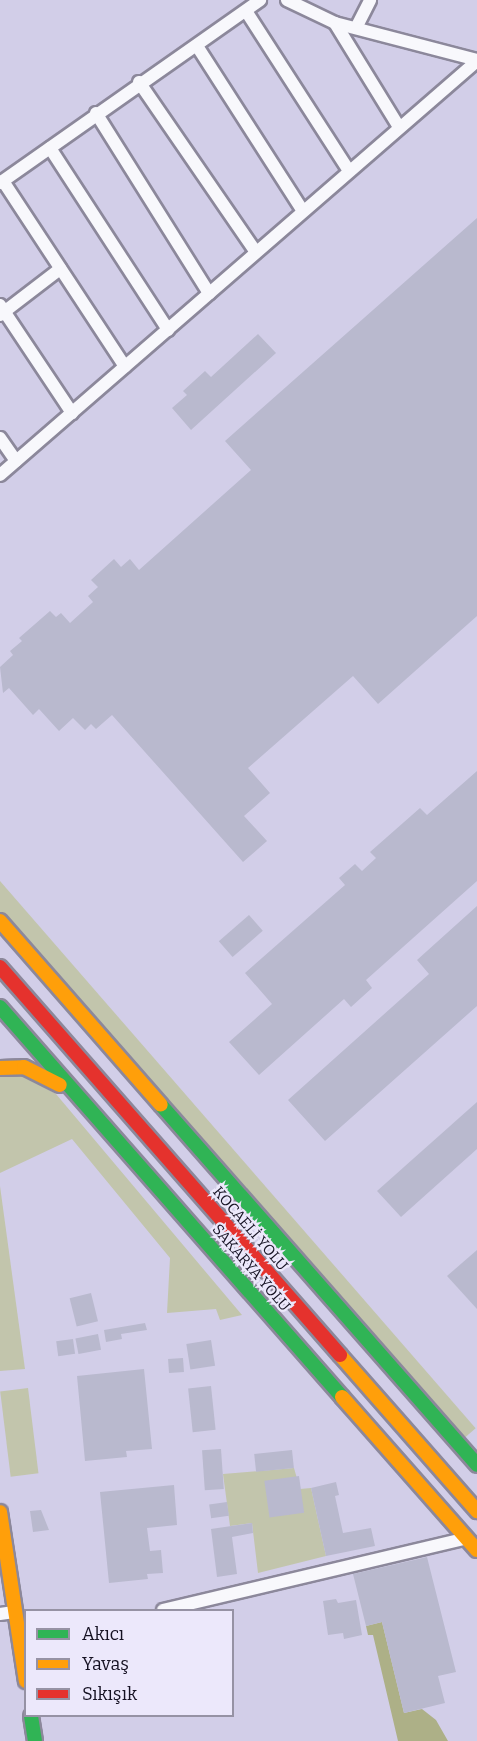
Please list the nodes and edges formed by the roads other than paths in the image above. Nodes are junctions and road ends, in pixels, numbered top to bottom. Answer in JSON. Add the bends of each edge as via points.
{"nodes":[{"id":1,"x":260,"y":0,"type":"edge"},
{"id":2,"x":286,"y":0,"type":"edge"},
{"id":3,"x":370,"y":0,"type":"edge"},
{"id":4,"x":246,"y":10,"type":"junction"},
{"id":5,"x":335,"y":23,"type":"junction"},
{"id":6,"x":356,"y":28,"type":"junction"},
{"id":7,"x":197,"y":46,"type":"junction"},
{"id":8,"x":477,"y":61,"type":"edge"},
{"id":9,"x":139,"y":82,"type":"junction"},
{"id":10,"x":96,"y":113,"type":"junction"},
{"id":11,"x":399,"y":127,"type":"junction"},
{"id":12,"x":50,"y":148,"type":"junction"},
{"id":13,"x":350,"y":171,"type":"junction"},
{"id":14,"x":1,"y":182,"type":"edge"},
{"id":15,"x":303,"y":211,"type":"junction"},
{"id":16,"x":256,"y":252,"type":"junction"},
{"id":17,"x":60,"y":269,"type":"junction"},
{"id":18,"x":210,"y":293,"type":"junction"},
{"id":19,"x":1,"y":311,"type":"edge"},
{"id":20,"x":168,"y":330,"type":"junction"},
{"id":21,"x":125,"y":367,"type":"junction"},
{"id":22,"x":72,"y":413,"type":"junction"},
{"id":23,"x":0,"y":438,"type":"edge"},
{"id":24,"x":16,"y":461,"type":"junction"},
{"id":25,"x":0,"y":476,"type":"edge"},
{"id":26,"x":0,"y":921,"type":"edge"},
{"id":27,"x":0,"y":967,"type":"edge"},
{"id":28,"x":0,"y":1007,"type":"edge"},
{"id":29,"x":0,"y":1068,"type":"edge"},
{"id":30,"x":80,"y":1099,"type":"junction"},
{"id":31,"x":477,"y":1465,"type":"edge"},
{"id":32,"x":477,"y":1511,"type":"edge"},
{"id":33,"x":0,"y":1512,"type":"edge"},
{"id":34,"x":467,"y":1538,"type":"junction"},
{"id":35,"x":477,"y":1550,"type":"edge"},
{"id":36,"x":171,"y":1609,"type":"edge"},
{"id":37,"x":7,"y":1613,"type":"edge"},
{"id":38,"x":23,"y":1643,"type":"edge"},
{"id":39,"x":31,"y":1717,"type":"edge"},
{"id":40,"x":35,"y":1741,"type":"edge"}],
"edges":[{"from":1,"to":4,"type":"street"},
{"from":2,"to":5,"type":"street"},
{"from":3,"to":6,"type":"street"},
{"from":4,"to":7,"type":"street"},
{"from":4,"to":13,"type":"street"},
{"from":5,"to":6,"type":"street"},
{"from":5,"to":11,"type":"street"},
{"from":6,"to":8,"type":"street"},
{"from":7,"to":9,"type":"street"},
{"from":7,"to":15,"type":"street"},
{"from":8,"to":11,"type":"street"},
{"from":9,"to":10,"type":"street"},
{"from":9,"to":16,"type":"street"},
{"from":10,"to":12,"type":"street"},
{"from":10,"to":18,"type":"street"},
{"from":11,"to":13,"type":"street"},
{"from":12,"to":14,"type":"street"},
{"from":12,"to":20,"type":"street"},
{"from":13,"to":15,"type":"street"},
{"from":14,"to":17,"type":"street"},
{"from":15,"to":16,"type":"street"},
{"from":16,"to":18,"type":"street"},
{"from":17,"to":19,"type":"street"},
{"from":17,"to":21,"type":"street"},
{"from":18,"to":20,"type":"street"},
{"from":19,"to":22,"type":"street"},
{"from":20,"to":21,"type":"street"},
{"from":21,"to":22,"type":"street"},
{"from":22,"to":24,"type":"street"},
{"from":23,"to":24,"type":"street"},
{"from":24,"to":25,"type":"street"},
{"from":26,"to":31,"type":"main road"},
{"from":27,"to":32,"type":"main road","name":"KOCAELİ YOLU"},
{"from":28,"to":30,"type":"main road","name":"SAKARYA YOLU"},
{"from":29,"to":30,"type":"main road","via":[[36,1071]]},
{"from":30,"to":34,"type":"main road","name":"SAKARYA YOLU"},
{"from":33,"to":37,"type":"main road"},
{"from":34,"to":35,"type":"main road","name":"SAKARYA YOLU"},
{"from":34,"to":36,"type":"street"},
{"from":37,"to":38,"type":"main road"},
{"from":39,"to":40,"type":"main road"}]}
